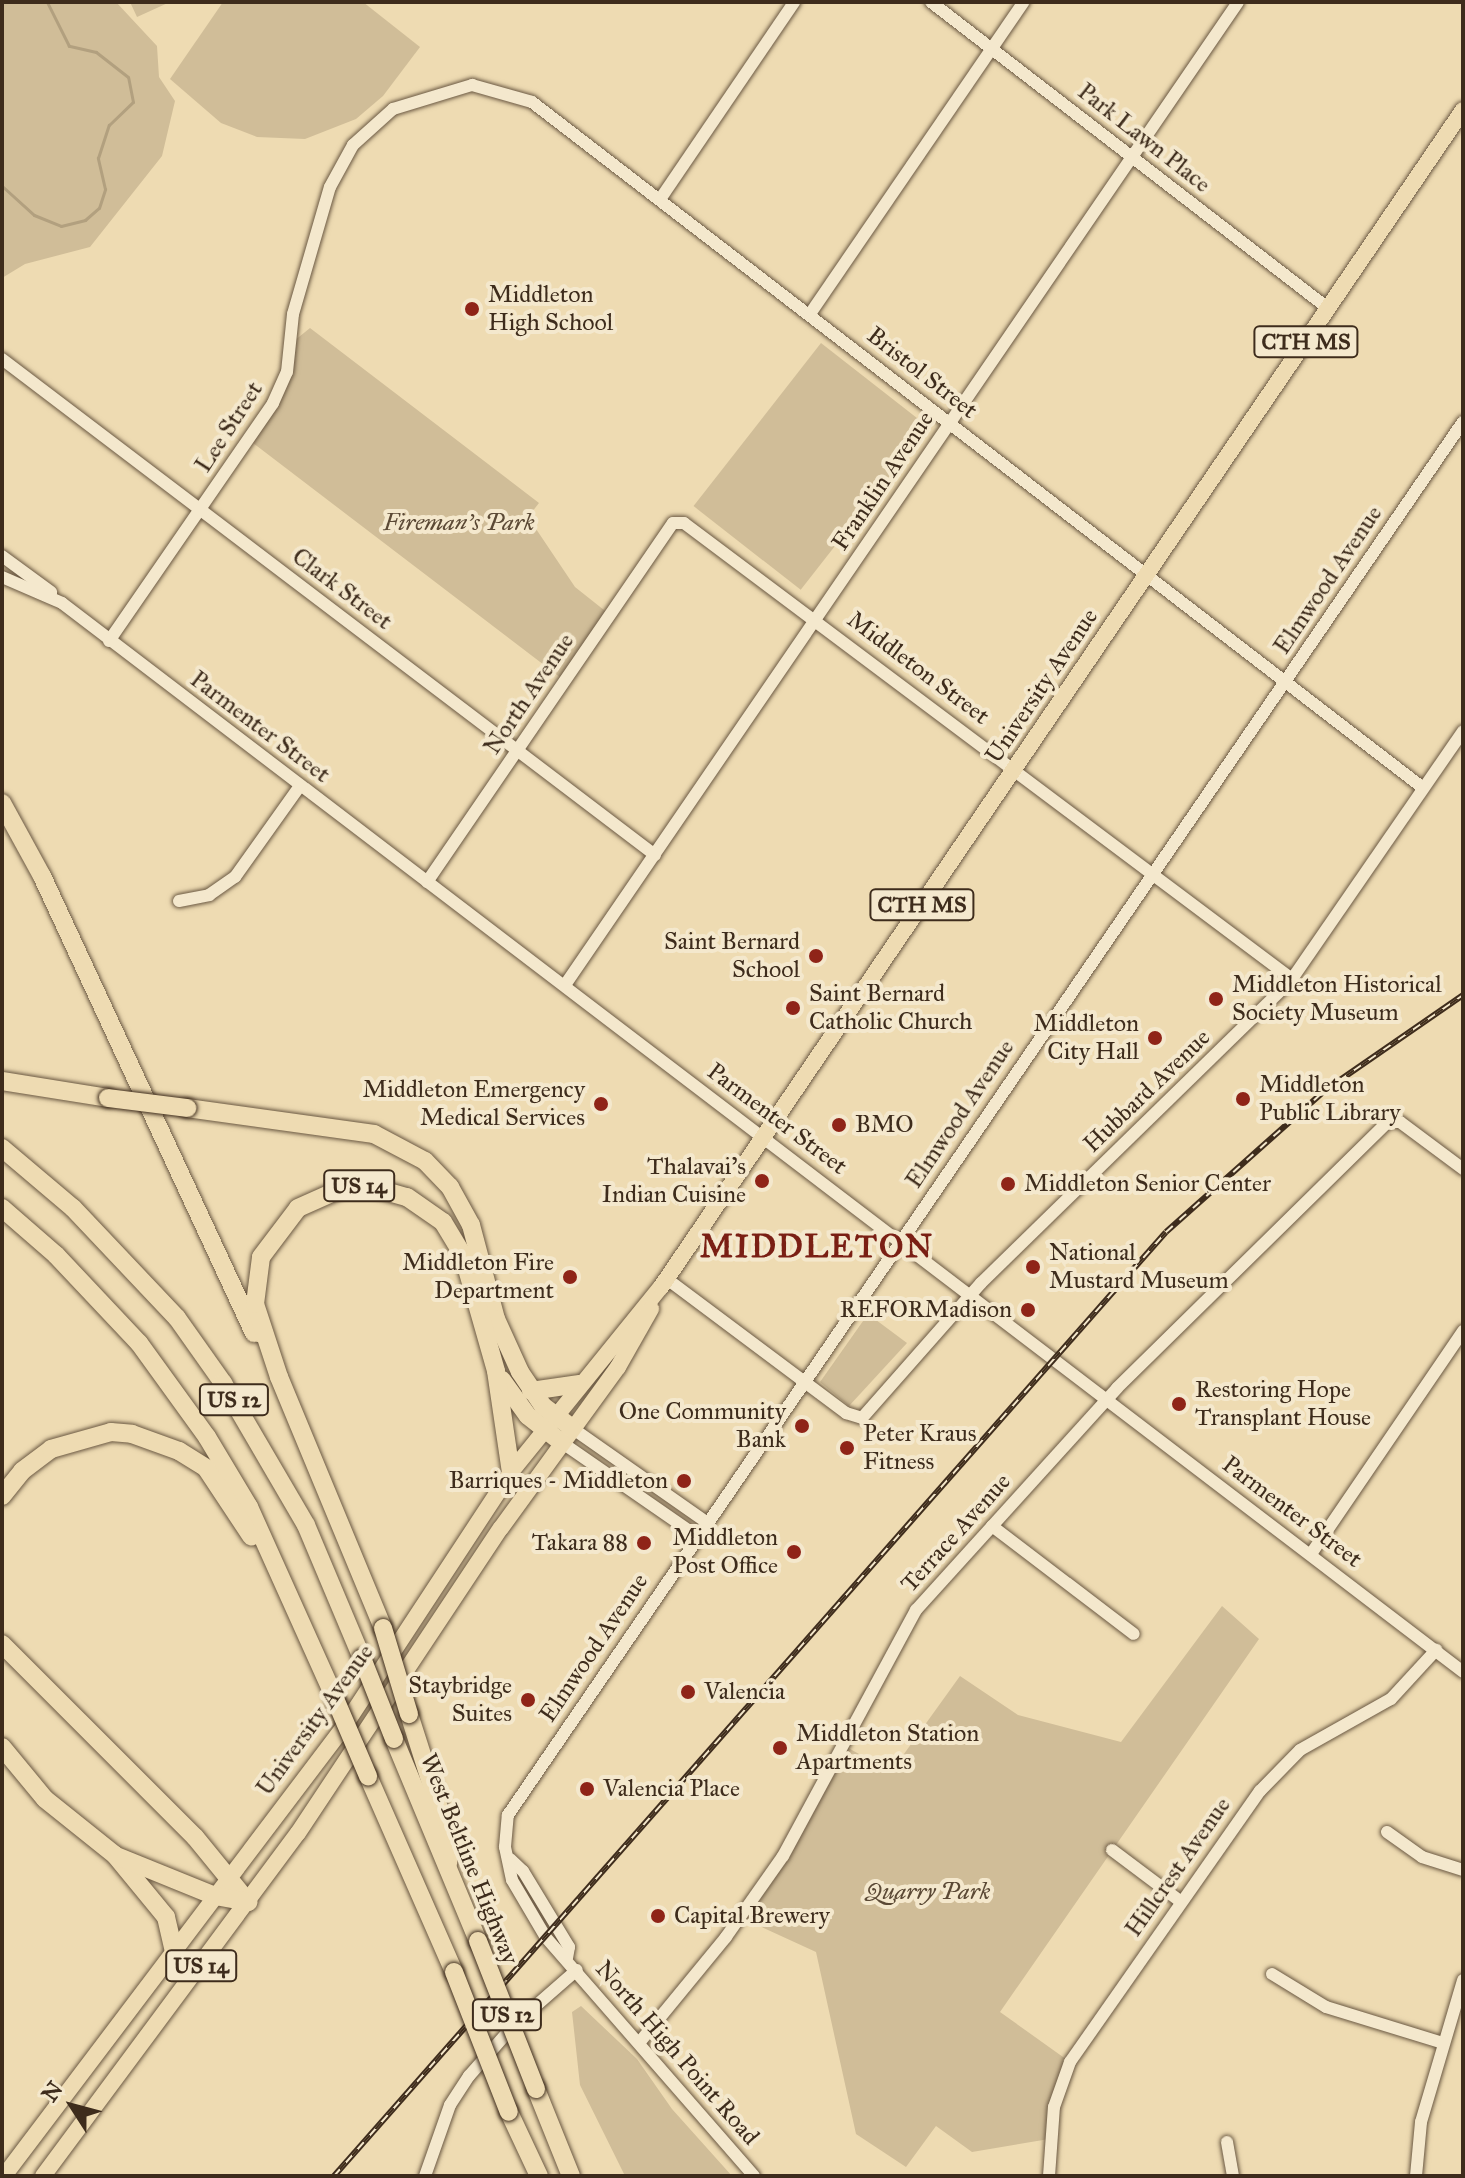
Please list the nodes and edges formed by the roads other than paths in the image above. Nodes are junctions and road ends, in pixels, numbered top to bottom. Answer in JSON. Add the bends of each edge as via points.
{"nodes":[{"id":1,"x":794,"y":2,"type":"edge"},
{"id":2,"x":931,"y":2,"type":"edge"},
{"id":3,"x":1024,"y":2,"type":"edge"},
{"id":4,"x":1238,"y":2,"type":"edge"},
{"id":5,"x":992,"y":49,"type":"junction"},
{"id":6,"x":1463,"y":110,"type":"edge"},
{"id":7,"x":368,"y":127,"type":"joint"},
{"id":8,"x":1132,"y":157,"type":"junction"},
{"id":9,"x":661,"y":198,"type":"junction"},
{"id":10,"x":1329,"y":309,"type":"junction"},
{"id":11,"x":810,"y":314,"type":"junction"},
{"id":12,"x":2,"y":359,"type":"edge"},
{"id":13,"x":950,"y":421,"type":"junction"},
{"id":14,"x":1463,"y":422,"type":"edge"},
{"id":15,"x":201,"y":510,"type":"junction"},
{"id":16,"x":668,"y":530,"type":"joint"},
{"id":17,"x":2,"y":556,"type":"edge"},
{"id":18,"x":1148,"y":573,"type":"junction"},
{"id":19,"x":2,"y":577,"type":"edge"},
{"id":20,"x":62,"y":603,"type":"junction"},
{"id":21,"x":816,"y":619,"type":"junction"},
{"id":22,"x":109,"y":641,"type":"junction"},
{"id":23,"x":1285,"y":682,"type":"junction"},
{"id":24,"x":1463,"y":731,"type":"edge"},
{"id":25,"x":518,"y":751,"type":"junction"},
{"id":26,"x":1015,"y":769,"type":"junction"},
{"id":27,"x":300,"y":786,"type":"junction"},
{"id":28,"x":1423,"y":788,"type":"junction"},
{"id":29,"x":2,"y":803,"type":"edge"},
{"id":30,"x":655,"y":855,"type":"junction"},
{"id":31,"x":1152,"y":873,"type":"junction"},
{"id":32,"x":427,"y":882,"type":"junction"},
{"id":33,"x":179,"y":901,"type":"dead end"},
{"id":34,"x":1292,"y":979,"type":"junction"},
{"id":35,"x":565,"y":985,"type":"junction"},
{"id":36,"x":2,"y":1081,"type":"edge"},
{"id":37,"x":764,"y":1137,"type":"junction"},
{"id":38,"x":2,"y":1148,"type":"edge"},
{"id":39,"x":1463,"y":1169,"type":"edge"},
{"id":40,"x":2,"y":1208,"type":"edge"},
{"id":41,"x":900,"y":1241,"type":"junction"},
{"id":42,"x":663,"y":1284,"type":"junction"},
{"id":43,"x":970,"y":1295,"type":"junction"},
{"id":44,"x":1463,"y":1331,"type":"edge"},
{"id":45,"x":496,"y":1371,"type":"junction"},
{"id":46,"x":279,"y":1377,"type":"junction"},
{"id":47,"x":803,"y":1382,"type":"junction"},
{"id":48,"x":579,"y":1384,"type":"junction"},
{"id":49,"x":531,"y":1391,"type":"junction"},
{"id":50,"x":1106,"y":1399,"type":"junction"},
{"id":51,"x":549,"y":1423,"type":"junction"},
{"id":52,"x":567,"y":1435,"type":"junction"},
{"id":53,"x":511,"y":1472,"type":"junction"},
{"id":54,"x":2,"y":1496,"type":"edge"},
{"id":55,"x":706,"y":1522,"type":"junction"},
{"id":56,"x":992,"y":1526,"type":"junction"},
{"id":57,"x":697,"y":1536,"type":"junction"},
{"id":58,"x":1311,"y":1554,"type":"junction"},
{"id":59,"x":292,"y":1603,"type":"junction"},
{"id":60,"x":1134,"y":1634,"type":"dead end"},
{"id":61,"x":2,"y":1644,"type":"edge"},
{"id":62,"x":1436,"y":1650,"type":"junction"},
{"id":63,"x":1463,"y":1672,"type":"edge"},
{"id":64,"x":2,"y":1747,"type":"edge"},
{"id":65,"x":1387,"y":1832,"type":"dead end"},
{"id":66,"x":505,"y":1835,"type":"joint"},
{"id":67,"x":1112,"y":1850,"type":"dead end"},
{"id":68,"x":115,"y":1855,"type":"junction"},
{"id":69,"x":448,"y":1870,"type":"junction"},
{"id":70,"x":1463,"y":1870,"type":"edge"},
{"id":71,"x":231,"y":1875,"type":"junction"},
{"id":72,"x":215,"y":1896,"type":"junction"},
{"id":73,"x":1180,"y":1901,"type":"junction"},
{"id":74,"x":248,"y":1902,"type":"junction"},
{"id":75,"x":174,"y":1951,"type":"junction"},
{"id":76,"x":577,"y":1970,"type":"junction"},
{"id":77,"x":1272,"y":1974,"type":"dead end"},
{"id":78,"x":1463,"y":1980,"type":"edge"},
{"id":79,"x":639,"y":2043,"type":"junction"},
{"id":80,"x":1443,"y":2043,"type":"junction"},
{"id":81,"x":1227,"y":2142,"type":"dead end"},
{"id":82,"x":4,"y":2176,"type":"edge"},
{"id":83,"x":43,"y":2176,"type":"edge"},
{"id":84,"x":425,"y":2176,"type":"edge"},
{"id":85,"x":539,"y":2176,"type":"edge"},
{"id":86,"x":571,"y":2176,"type":"edge"},
{"id":87,"x":754,"y":2176,"type":"edge"},
{"id":88,"x":1049,"y":2176,"type":"edge"},
{"id":89,"x":1233,"y":2176,"type":"edge"},
{"id":90,"x":1416,"y":2176,"type":"edge"}],
"edges":[{"from":1,"to":9,"type":"street"},
{"from":2,"to":5,"type":"street","name":"Park Lawn Place"},
{"from":3,"to":5,"type":"street"},
{"from":4,"to":8,"type":"street","name":"Franklin Avenue"},
{"from":5,"to":8,"type":"street","name":"Park Lawn Place"},
{"from":5,"to":11,"type":"street"},
{"from":6,"to":10,"type":"main road","name":"University Avenue","number":"CTH MS"},
{"from":7,"to":9,"type":"street","name":"Bristol Street","via":[[393,109],[472,85],[502,91],[532,102]]},
{"from":7,"to":15,"type":"street","name":"Lee Street","via":[[330,187],[293,314],[287,372],[269,409]]},
{"from":8,"to":10,"type":"street","name":"Park Lawn Place"},
{"from":8,"to":13,"type":"street","name":"Franklin Avenue"},
{"from":9,"to":11,"type":"street","name":"Bristol Street"},
{"from":10,"to":18,"type":"main road","name":"University Avenue","number":"CTH MS"},
{"from":11,"to":13,"type":"street","name":"Bristol Street"},
{"from":12,"to":15,"type":"street","name":"Clark Street"},
{"from":13,"to":18,"type":"street","name":"Bristol Street"},
{"from":13,"to":21,"type":"street","name":"Franklin Avenue"},
{"from":14,"to":23,"type":"street","name":"Elmwood Avenue"},
{"from":15,"to":22,"type":"street","name":"Lee Street"},
{"from":15,"to":25,"type":"street","name":"Clark Street"},
{"from":16,"to":21,"type":"street","name":"Middleton Street","via":[[673,523],[684,523]]},
{"from":16,"to":25,"type":"street","name":"North Avenue"},
{"from":17,"to":20,"type":"street","name":"Parmenter Street"},
{"from":18,"to":23,"type":"street","name":"Bristol Street"},
{"from":18,"to":26,"type":"main road","name":"University Avenue","number":"CTH MS"},
{"from":19,"to":20,"type":"street","name":"Parmenter Street"},
{"from":20,"to":22,"type":"street","name":"Parmenter Street"},
{"from":21,"to":26,"type":"street","name":"Middleton Street"},
{"from":21,"to":30,"type":"street","name":"Franklin Avenue"},
{"from":22,"to":27,"type":"street","name":"Parmenter Street"},
{"from":23,"to":28,"type":"street","name":"Bristol Street"},
{"from":23,"to":31,"type":"street","name":"Elmwood Avenue"},
{"from":24,"to":28,"type":"street","name":"Hubbard Avenue"},
{"from":25,"to":30,"type":"street","name":"Clark Street"},
{"from":25,"to":32,"type":"street","name":"North Avenue"},
{"from":26,"to":31,"type":"street","name":"Middleton Street"},
{"from":26,"to":37,"type":"main road","name":"University Avenue","number":"CTH MS"},
{"from":27,"to":32,"type":"street","name":"Parmenter Street"},
{"from":27,"to":33,"type":"street","via":[[235,877],[209,895]]},
{"from":28,"to":34,"type":"street","name":"Hubbard Avenue"},
{"from":29,"to":46,"type":"highway"},
{"from":30,"to":35,"type":"street","name":"Franklin Avenue"},
{"from":31,"to":34,"type":"street","name":"Middleton Street"},
{"from":31,"to":41,"type":"street","name":"Elmwood Avenue"},
{"from":32,"to":35,"type":"street","name":"Parmenter Street"},
{"from":34,"to":43,"type":"street","name":"Hubbard Avenue"},
{"from":35,"to":37,"type":"street","name":"Parmenter Street"},
{"from":36,"to":49,"type":"highway","bridge":true,"via":[[374,1134],[425,1161],[450,1187],[471,1225],[505,1343]]},
{"from":37,"to":41,"type":"street","name":"Parmenter Street"},
{"from":37,"to":42,"type":"main road","name":"University Avenue","number":"CTH MS"},
{"from":38,"to":69,"type":"highway","name":"West Beltline Highway","number":"US 12","bridge":true,"via":[[84,1219],[177,1318],[223,1383],[306,1525]]},
{"from":39,"to":50,"type":"street","name":"Terrace Avenue","via":[[1400,1122],[1392,1122],[1269,1234]]},
{"from":40,"to":59,"type":"highway","number":"US 12","via":[[139,1343],[236,1484]]},
{"from":41,"to":43,"type":"street","name":"Parmenter Street"},
{"from":41,"to":47,"type":"street","name":"Elmwood Avenue"},
{"from":42,"to":47,"type":"street"},
{"from":42,"to":48,"type":"main road","name":"University Avenue","number":"CTH MS"},
{"from":42,"to":52,"type":"main road","name":"University Avenue","number":"CTH MS","via":[[635,1339]]},
{"from":43,"to":47,"type":"street","name":"Hubbard Avenue","via":[[876,1406],[858,1418]]},
{"from":43,"to":50,"type":"street","name":"Parmenter Street"},
{"from":44,"to":58,"type":"street"},
{"from":45,"to":46,"type":"highway","number":"US 14","via":[[453,1236],[407,1197],[359,1186],[325,1193],[298,1208],[261,1257],[255,1304]]},
{"from":45,"to":51,"type":"highway","via":[[515,1402]]},
{"from":45,"to":53,"type":"highway","number":"US 14"},
{"from":46,"to":69,"type":"highway","number":"US 14","bridge":true,"via":[[383,1628],[449,1839]]},
{"from":47,"to":55,"type":"street","name":"Elmwood Avenue"},
{"from":48,"to":49,"type":"highway"},
{"from":48,"to":51,"type":"main road","name":"University Avenue","number":"CTH MS"},
{"from":49,"to":51,"type":"highway"},
{"from":50,"to":56,"type":"street","name":"Terrace Avenue"},
{"from":50,"to":58,"type":"street","name":"Parmenter Street"},
{"from":51,"to":52,"type":"highway"},
{"from":51,"to":53,"type":"main road","name":"University Avenue","number":"CTH MS"},
{"from":52,"to":55,"type":"street"},
{"from":52,"to":57,"type":"street"},
{"from":52,"to":74,"type":"main road","name":"University Avenue","number":"US 14"},
{"from":53,"to":71,"type":"main road","name":"University Avenue","number":"US 14","via":[[356,1709]]},
{"from":54,"to":59,"type":"highway","via":[[22,1471],[51,1449],[111,1432],[153,1439],[192,1458],[216,1479]]},
{"from":55,"to":57,"type":"street","name":"Elmwood Avenue"},
{"from":56,"to":60,"type":"street"},
{"from":56,"to":79,"type":"street","name":"Terrace Avenue","via":[[916,1610],[783,1856],[726,1937]]},
{"from":57,"to":66,"type":"street","name":"Elmwood Avenue","via":[[515,1804]]},
{"from":58,"to":62,"type":"street","name":"Parmenter Street"},
{"from":59,"to":85,"type":"highway","number":"US 12","bridge":true},
{"from":61,"to":71,"type":"highway"},
{"from":62,"to":63,"type":"street","name":"Parmenter Street"},
{"from":62,"to":73,"type":"street","name":"Hillcrest Avenue","via":[[1391,1699],[1283,1765]]},
{"from":64,"to":68,"type":"highway","via":[[45,1799]]},
{"from":65,"to":70,"type":"street","via":[[1422,1857]]},
{"from":66,"to":76,"type":"street","name":"North High Point Road","via":[[510,1859],[523,1871],[569,1947],[567,1958]]},
{"from":67,"to":73,"type":"street"},
{"from":68,"to":72,"type":"highway"},
{"from":68,"to":75,"type":"highway","via":[[166,1917]]},
{"from":69,"to":86,"type":"highway","name":"West Beltline Highway","number":"US 12","bridge":true},
{"from":71,"to":72,"type":"main road","name":"University Avenue","number":"US 14"},
{"from":71,"to":74,"type":"highway"},
{"from":72,"to":74,"type":"highway"},
{"from":72,"to":75,"type":"main road","name":"University Avenue","number":"US 14"},
{"from":73,"to":88,"type":"street","name":"Hillcrest Avenue","via":[[1070,2062],[1054,2107]]},
{"from":74,"to":83,"type":"main road","name":"University Avenue","number":"US 14"},
{"from":75,"to":82,"type":"main road","name":"University Avenue","number":"US 14"},
{"from":76,"to":79,"type":"street","name":"North High Point Road"},
{"from":76,"to":84,"type":"street","via":[[515,2024],[469,2076],[445,2118]]},
{"from":77,"to":80,"type":"street","via":[[1339,2013]]},
{"from":78,"to":80,"type":"street"},
{"from":79,"to":87,"type":"street","name":"North High Point Road"},
{"from":80,"to":90,"type":"street","via":[[1421,2122]]},
{"from":81,"to":89,"type":"street"}]}
